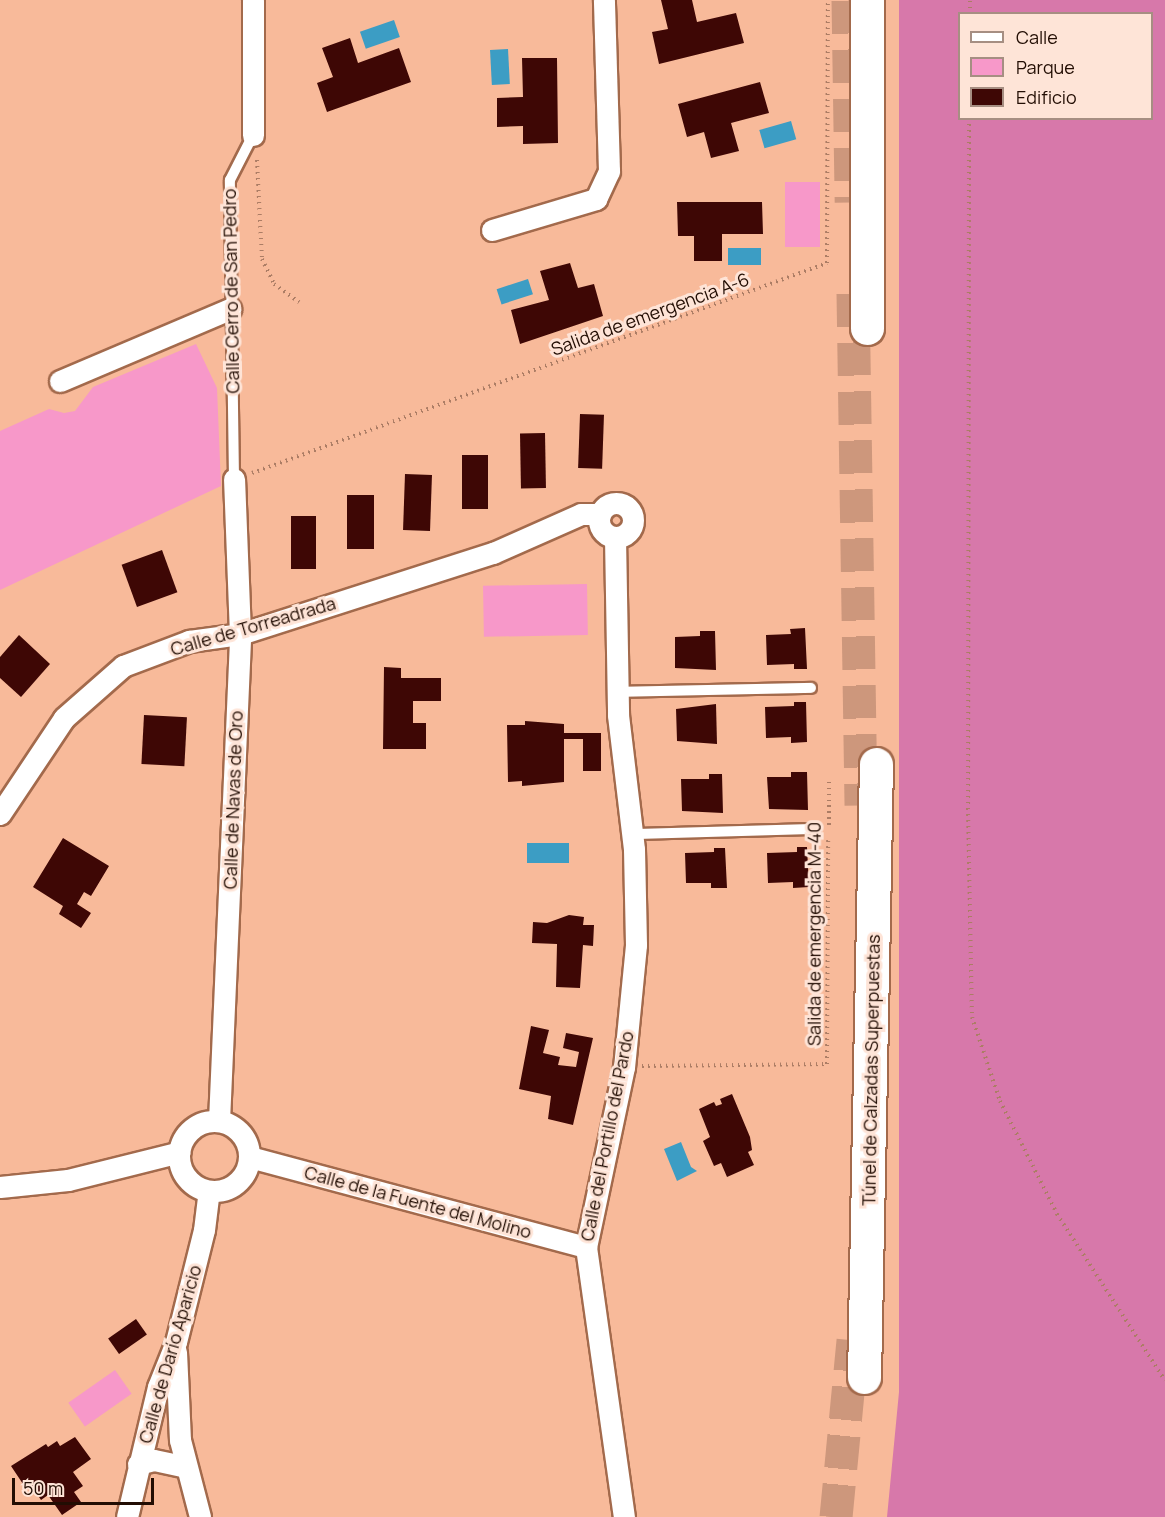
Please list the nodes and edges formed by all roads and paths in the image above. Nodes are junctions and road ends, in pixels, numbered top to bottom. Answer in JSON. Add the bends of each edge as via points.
{"nodes":[{"id":1,"x":253,"y":0,"type":"edge"},
{"id":2,"x":604,"y":0,"type":"edge"},
{"id":3,"x":828,"y":0,"type":"edge"},
{"id":4,"x":867,"y":0,"type":"edge"},
{"id":5,"x":969,"y":120,"type":"edge"},
{"id":6,"x":253,"y":135,"type":"junction"},
{"id":7,"x":492,"y":230,"type":"dead end"},
{"id":8,"x":299,"y":302,"type":"dead end"},
{"id":9,"x":230,"y":309,"type":"junction"},
{"id":10,"x":867,"y":328,"type":"dead end"},
{"id":11,"x":60,"y":381,"type":"dead end"},
{"id":12,"x":234,"y":479,"type":"junction"},
{"id":13,"x":600,"y":514,"type":"junction"},
{"id":14,"x":615,"y":537,"type":"junction"},
{"id":15,"x":240,"y":634,"type":"junction"},
{"id":16,"x":811,"y":688,"type":"dead end"},
{"id":17,"x":617,"y":692,"type":"junction"},
{"id":18,"x":876,"y":764,"type":"dead end"},
{"id":19,"x":829,"y":781,"type":"dead end"},
{"id":20,"x":0,"y":814,"type":"edge"},
{"id":21,"x":815,"y":829,"type":"dead end"},
{"id":22,"x":633,"y":834,"type":"junction"},
{"id":23,"x":624,"y":1067,"type":"junction"},
{"id":24,"x":219,"y":1121,"type":"junction"},
{"id":25,"x":180,"y":1152,"type":"junction"},
{"id":26,"x":250,"y":1157,"type":"junction"},
{"id":27,"x":0,"y":1187,"type":"edge"},
{"id":28,"x":209,"y":1191,"type":"junction"},
{"id":29,"x":586,"y":1247,"type":"junction"},
{"id":30,"x":176,"y":1342,"type":"junction"},
{"id":31,"x":864,"y":1377,"type":"dead end"},
{"id":32,"x":1165,"y":1380,"type":"edge"},
{"id":33,"x":147,"y":1434,"type":"junction"},
{"id":34,"x":180,"y":1440,"type":"junction"},
{"id":35,"x":138,"y":1464,"type":"junction"},
{"id":36,"x":186,"y":1467,"type":"junction"},
{"id":37,"x":127,"y":1517,"type":"edge"},
{"id":38,"x":200,"y":1517,"type":"edge"},
{"id":39,"x":624,"y":1517,"type":"edge"}],
"edges":[{"from":1,"to":6,"type":"street","name":"Calle Cerro de San Pedro"},
{"from":2,"to":7,"type":"street","via":[[609,171],[596,199]]},
{"from":3,"to":12,"type":"path","name":"Salida de emergencia A-6","via":[[827,264]]},
{"from":4,"to":10,"type":"highway"},
{"from":5,"to":32,"type":"path","via":[[968,808],[972,1017],[1000,1101],[1057,1214]]},
{"from":6,"to":8,"type":"path","via":[[260,177],[258,233],[262,259],[274,284]]},
{"from":6,"to":9,"type":"lane","name":"Calle Cerro de San Pedro","via":[[230,180]]},
{"from":9,"to":11,"type":"street"},
{"from":9,"to":12,"type":"lane","name":"Calle Cerro de San Pedro"},
{"from":12,"to":15,"type":"street","name":"Calle de Navas de Oro"},
{"from":13,"to":14,"type":"street","via":[[601,529]]},
{"from":13,"to":14,"type":"street","via":[[612,503],[628,508],[630,530]]},
{"from":13,"to":15,"type":"street","name":"Calle de Torreadrada","via":[[581,514],[493,553]]},
{"from":14,"to":17,"type":"street","name":"Calle del Portillo del Pardo"},
{"from":15,"to":20,"type":"street","name":"Calle de Torreadrada","via":[[189,641],[123,666],[64,718]]},
{"from":15,"to":24,"type":"street","name":"Calle de Navas de Oro"},
{"from":16,"to":17,"type":"lane"},
{"from":17,"to":22,"type":"street","name":"Calle del Portillo del Pardo"},
{"from":18,"to":31,"type":"highway","name":"Túnel de Calzadas Superpuestas"},
{"from":19,"to":23,"type":"path","name":"Salida de emergencia M-40","via":[[827,1064]]},
{"from":21,"to":22,"type":"lane"},
{"from":22,"to":23,"type":"street","name":"Calle del Portillo del Pardo","via":[[636,945]]},
{"from":23,"to":29,"type":"street","name":"Calle del Portillo del Pardo"},
{"from":24,"to":25,"type":"street","via":[[195,1127]]},
{"from":24,"to":26,"type":"street","via":[[237,1130]]},
{"from":25,"to":27,"type":"street","via":[[68,1180]]},
{"from":25,"to":28,"type":"street","via":[[182,1170],[188,1180]]},
{"from":26,"to":28,"type":"street","via":[[248,1169],[237,1183],[221,1191]]},
{"from":26,"to":29,"type":"street","name":"Calle de la Fuente del Molino"},
{"from":28,"to":30,"type":"street","name":"Calle de Darío Aparicio","via":[[204,1230]]},
{"from":29,"to":39,"type":"street","name":"Calle del Portillo del Pardo"},
{"from":30,"to":33,"type":"street","name":"Calle de Darío Aparicio","via":[[158,1387]]},
{"from":30,"to":34,"type":"street"},
{"from":33,"to":34,"type":"street"},
{"from":33,"to":35,"type":"street","name":"Calle de Darío Aparicio"},
{"from":34,"to":36,"type":"street"},
{"from":35,"to":36,"type":"street","via":[[154,1460]]},
{"from":35,"to":37,"type":"street","name":"Calle de Darío Aparicio"},
{"from":36,"to":38,"type":"street"}]}
